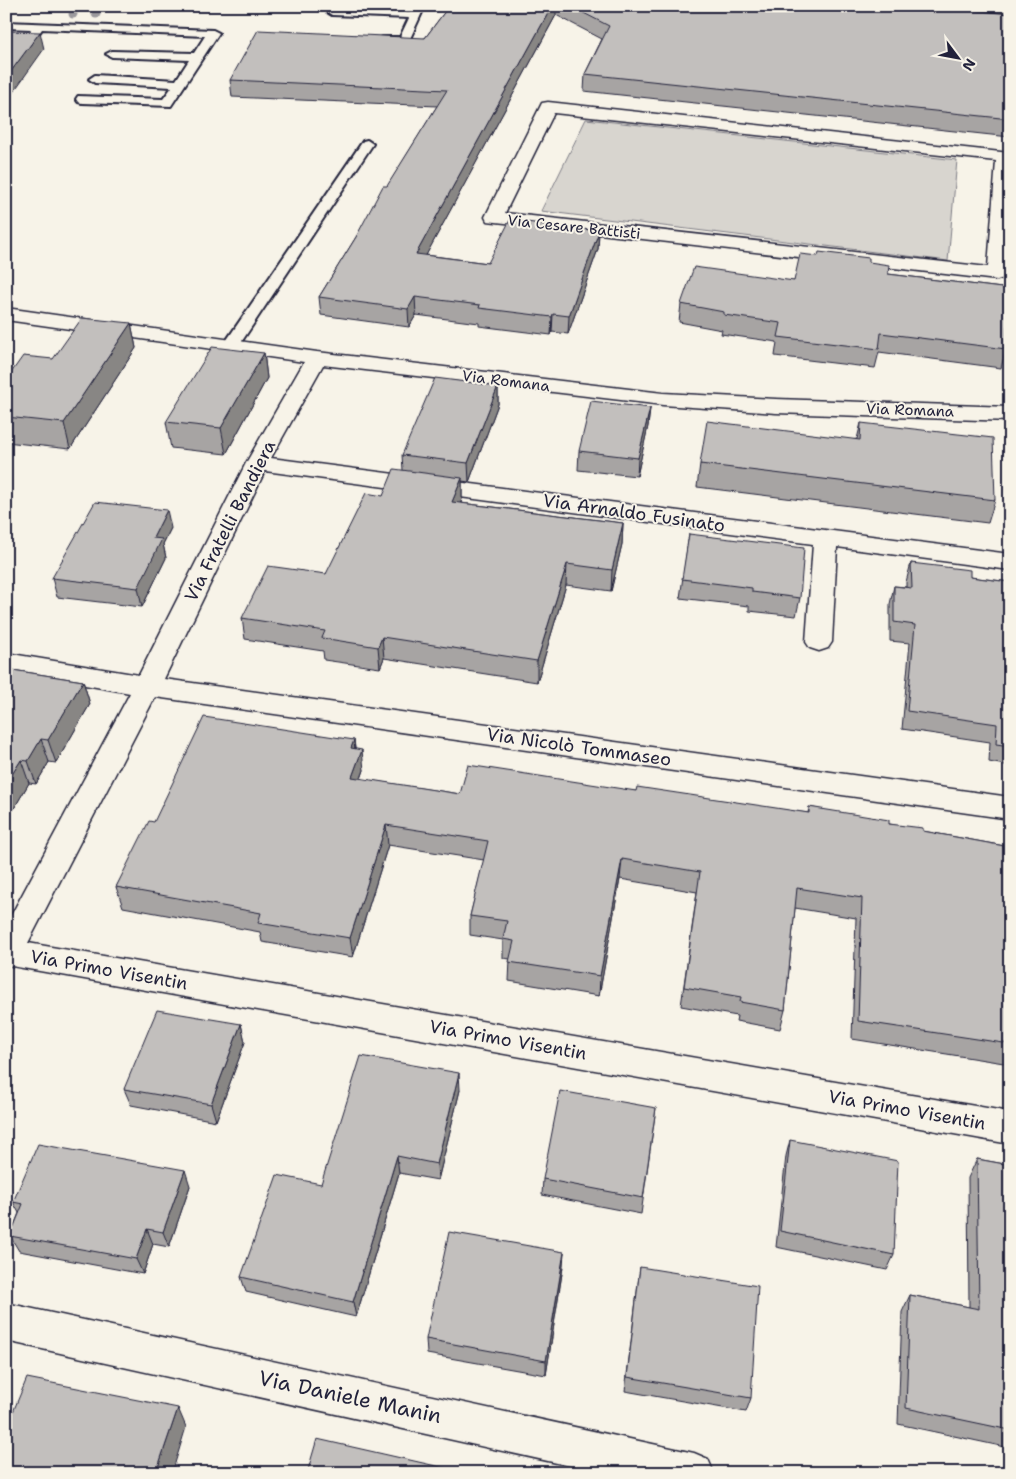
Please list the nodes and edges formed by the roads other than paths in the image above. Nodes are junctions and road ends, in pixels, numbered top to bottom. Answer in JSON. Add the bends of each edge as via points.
{"nodes":[{"id":1,"x":418,"y":11,"type":"edge"},
{"id":2,"x":332,"y":12,"type":"dead end"},
{"id":3,"x":6,"y":25,"type":"edge"},
{"id":4,"x":39,"y":26,"type":"junction"},
{"id":5,"x":368,"y":39,"type":"edge"},
{"id":6,"x":6,"y":40,"type":"edge"},
{"id":7,"x":112,"y":54,"type":"dead end"},
{"id":8,"x":197,"y":57,"type":"junction"},
{"id":9,"x":95,"y":79,"type":"dead end"},
{"id":10,"x":180,"y":84,"type":"junction"},
{"id":11,"x":82,"y":99,"type":"dead end"},
{"id":12,"x":368,"y":144,"type":"dead end"},
{"id":13,"x":1007,"y":158,"type":"edge"},
{"id":14,"x":6,"y":314,"type":"edge"},
{"id":15,"x":230,"y":346,"type":"junction"},
{"id":16,"x":317,"y":358,"type":"junction"},
{"id":17,"x":1010,"y":414,"type":"edge"},
{"id":18,"x":258,"y":463,"type":"junction"},
{"id":19,"x":825,"y":538,"type":"junction"},
{"id":20,"x":1010,"y":562,"type":"edge"},
{"id":21,"x":819,"y":642,"type":"dead end"},
{"id":22,"x":6,"y":662,"type":"edge"},
{"id":23,"x":147,"y":686,"type":"junction"},
{"id":24,"x":1010,"y":808,"type":"edge"},
{"id":25,"x":7,"y":952,"type":"edge"},
{"id":26,"x":1010,"y":1128,"type":"edge"},
{"id":27,"x":6,"y":1322,"type":"edge"},
{"id":28,"x":694,"y":1473,"type":"edge"}],
"edges":[{"from":1,"to":2,"type":"lane"},
{"from":1,"to":5,"type":"lane","via":[[404,41]]},
{"from":3,"to":4,"type":"lane"},
{"from":4,"to":6,"type":"lane","via":[[28,41]]},
{"from":4,"to":8,"type":"lane","via":[[213,32]]},
{"from":7,"to":8,"type":"lane"},
{"from":8,"to":10,"type":"lane"},
{"from":9,"to":10,"type":"lane"},
{"from":10,"to":11,"type":"lane","via":[[167,103]]},
{"from":12,"to":15,"type":"lane"},
{"from":13,"to":13,"type":"street","name":"Via Cesare Battisti","via":[[548,107],[494,218],[997,274]]},
{"from":14,"to":15,"type":"street","name":"Via Romana"},
{"from":15,"to":16,"type":"street","name":"Via Romana"},
{"from":16,"to":17,"type":"street","name":"Via Romana","via":[[663,398],[776,406]]},
{"from":16,"to":18,"type":"street","name":"Via Fratelli Bandiera"},
{"from":18,"to":19,"type":"street","name":"Via Arnaldo Fusinato"},
{"from":18,"to":23,"type":"street","name":"Via Fratelli Bandiera"},
{"from":19,"to":20,"type":"street","name":"Via Arnaldo Fusinato"},
{"from":19,"to":21,"type":"street"},
{"from":22,"to":23,"type":"street"},
{"from":23,"to":24,"type":"street","name":"Via Nicolò Tommaseo"},
{"from":23,"to":25,"type":"street","name":"Via Fratelli Bandiera"},
{"from":25,"to":26,"type":"street","name":"Via Primo Visentin"},
{"from":27,"to":28,"type":"street","name":"Via Daniele Manin"}]}
